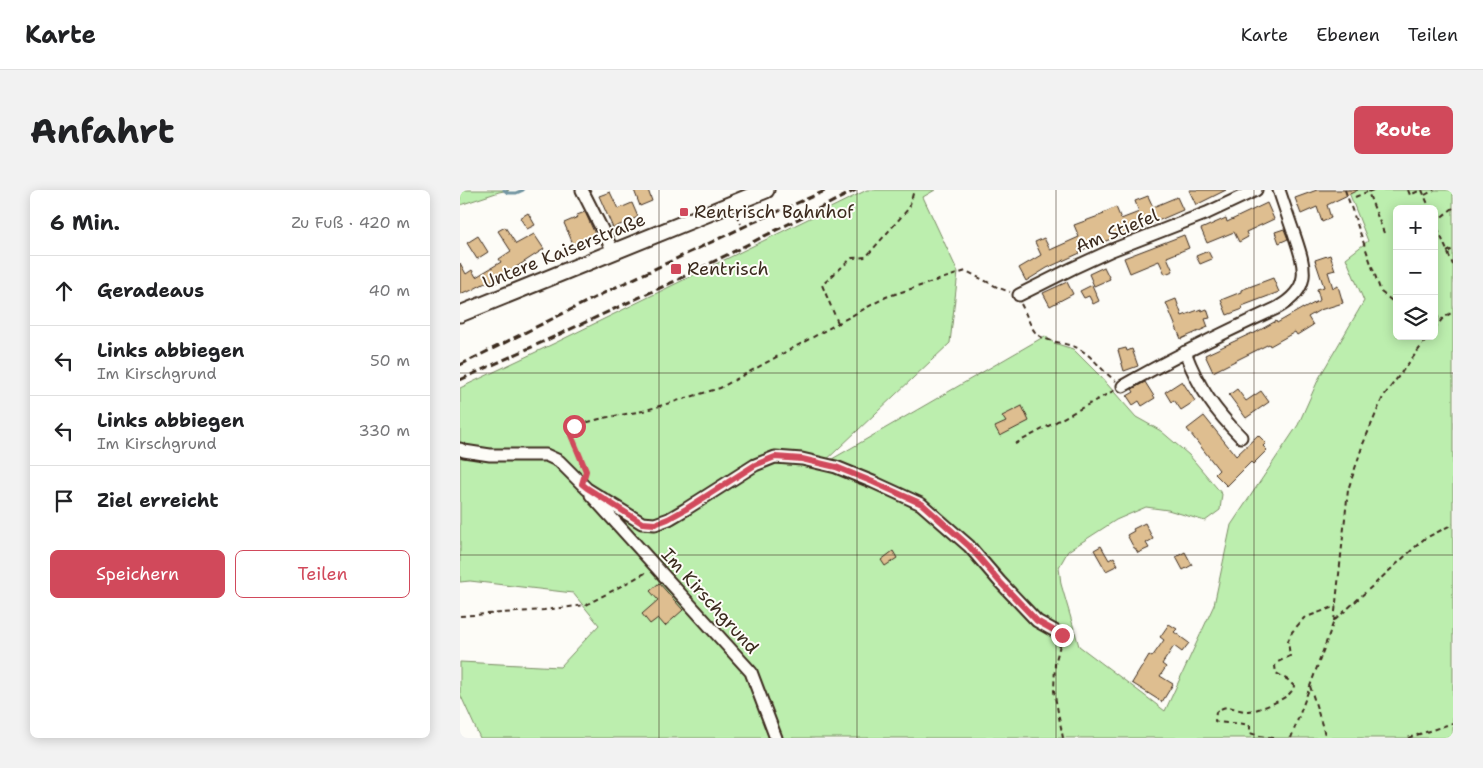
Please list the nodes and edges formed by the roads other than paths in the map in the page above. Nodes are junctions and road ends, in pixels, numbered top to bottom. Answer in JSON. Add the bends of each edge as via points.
{"nodes":[{"id":1,"x":582,"y":190,"type":"edge"},
{"id":2,"x":766,"y":190,"type":"edge"},
{"id":3,"x":1256,"y":190,"type":"edge"},
{"id":4,"x":1279,"y":190,"type":"edge"},
{"id":5,"x":613,"y":251,"type":"junction"},
{"id":6,"x":1019,"y":298,"type":"road end"},
{"id":7,"x":460,"y":314,"type":"edge"},
{"id":8,"x":1185,"y":352,"type":"junction"},
{"id":9,"x":1123,"y":386,"type":"road end"},
{"id":10,"x":1240,"y":437,"type":"dead end"},
{"id":11,"x":460,"y":449,"type":"edge"},
{"id":12,"x":580,"y":481,"type":"junction"},
{"id":13,"x":1062,"y":635,"type":"road end"},
{"id":14,"x":776,"y":738,"type":"edge"}],
"edges":[{"from":1,"to":5,"type":"street"},
{"from":2,"to":5,"type":"main road","name":"Untere Kaiserstraße"},
{"from":3,"to":6,"type":"street","name":"Am Stiefel","via":[[1073,268]]},
{"from":4,"to":8,"type":"street","via":[[1304,264],[1300,288],[1287,302]]},
{"from":5,"to":7,"type":"main road","name":"Untere Kaiserstraße"},
{"from":8,"to":9,"type":"street"},
{"from":8,"to":10,"type":"street","via":[[1207,398]]},
{"from":11,"to":12,"type":"street","name":"Im Kirschgrund","via":[[490,455],[546,455],[559,461]]},
{"from":12,"to":13,"type":"street","name":"Im Kirschgrund","via":[[642,523],[655,524],[686,509],[755,465],[775,457],[836,467],[922,504],[969,546],[1037,621]]},
{"from":12,"to":14,"type":"street","name":"Im Kirschgrund","via":[[751,672]]}]}
